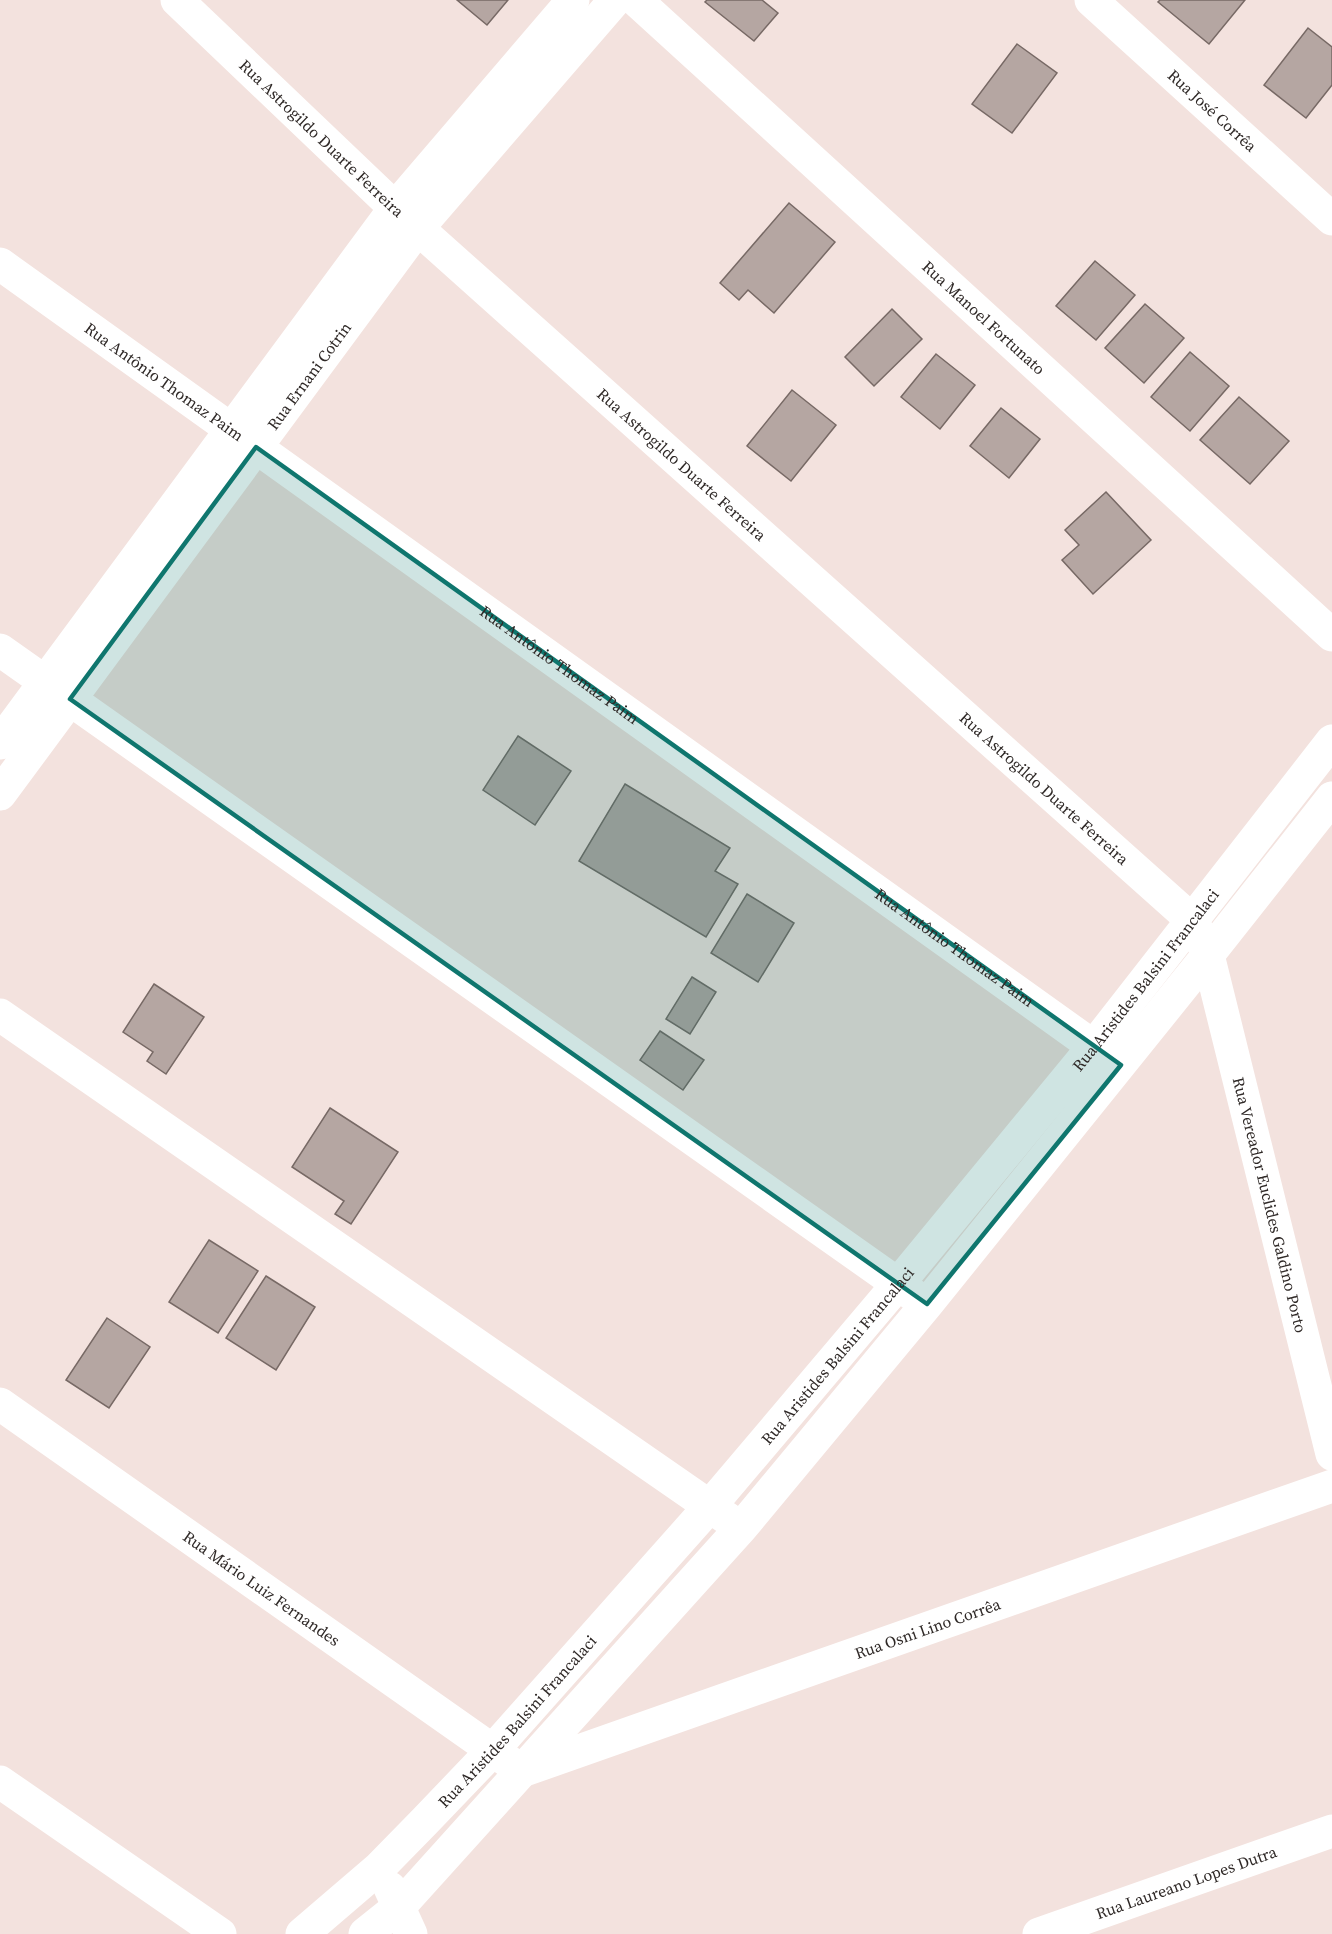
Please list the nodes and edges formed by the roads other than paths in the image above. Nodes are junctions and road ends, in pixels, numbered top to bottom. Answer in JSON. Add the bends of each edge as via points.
{"nodes":[{"id":1,"x":177,"y":0,"type":"edge"},
{"id":2,"x":573,"y":0,"type":"edge"},
{"id":3,"x":615,"y":0,"type":"edge"},
{"id":4,"x":636,"y":0,"type":"edge"},
{"id":5,"x":1091,"y":0,"type":"edge"},
{"id":6,"x":407,"y":218,"type":"junction"},
{"id":7,"x":1332,"y":219,"type":"edge"},
{"id":8,"x":0,"y":264,"type":"edge"},
{"id":9,"x":244,"y":438,"type":"junction"},
{"id":10,"x":1332,"y":635,"type":"edge"},
{"id":11,"x":0,"y":651,"type":"edge"},
{"id":12,"x":57,"y":691,"type":"junction"},
{"id":13,"x":1332,"y":741,"type":"edge"},
{"id":14,"x":0,"y":743,"type":"edge"},
{"id":15,"x":0,"y":794,"type":"edge"},
{"id":16,"x":1332,"y":798,"type":"edge"},
{"id":17,"x":1193,"y":921,"type":"junction"},
{"id":18,"x":1208,"y":956,"type":"junction"},
{"id":19,"x":0,"y":1015,"type":"edge"},
{"id":20,"x":1094,"y":1046,"type":"junction"},
{"id":21,"x":1120,"y":1065,"type":"junction"},
{"id":22,"x":898,"y":1284,"type":"junction"},
{"id":23,"x":927,"y":1304,"type":"junction"},
{"id":24,"x":0,"y":1404,"type":"edge"},
{"id":25,"x":1332,"y":1454,"type":"edge"},
{"id":26,"x":1332,"y":1485,"type":"edge"},
{"id":27,"x":710,"y":1506,"type":"junction"},
{"id":28,"x":741,"y":1528,"type":"junction"},
{"id":29,"x":493,"y":1750,"type":"junction"},
{"id":30,"x":522,"y":1771,"type":"junction"},
{"id":31,"x":0,"y":1782,"type":"edge"},
{"id":32,"x":1332,"y":1832,"type":"edge"},
{"id":33,"x":379,"y":1868,"type":"junction"},
{"id":34,"x":406,"y":1920,"type":"edge"},
{"id":35,"x":220,"y":1934,"type":"edge"},
{"id":36,"x":302,"y":1934,"type":"edge"},
{"id":37,"x":364,"y":1934,"type":"edge"},
{"id":38,"x":1039,"y":1934,"type":"edge"}],
"edges":[{"from":1,"to":6,"type":"street","name":"Rua Astrogildo Duarte Ferreira"},
{"from":2,"to":6,"type":"street","name":"Rua Ernani Cotrin"},
{"from":3,"to":6,"type":"street","name":"Rua Ernani Cotrin"},
{"from":4,"to":10,"type":"street","name":"Rua Manoel Fortunato"},
{"from":5,"to":7,"type":"street","name":"Rua José Corrêa"},
{"from":6,"to":9,"type":"street","name":"Rua Ernani Cotrin"},
{"from":6,"to":17,"type":"street","name":"Rua Astrogildo Duarte Ferreira"},
{"from":8,"to":9,"type":"street","name":"Rua Antônio Thomaz Paim"},
{"from":9,"to":12,"type":"street","name":"Rua Ernani Cotrin"},
{"from":9,"to":20,"type":"street","name":"Rua Antônio Thomaz Paim"},
{"from":11,"to":12,"type":"street"},
{"from":12,"to":14,"type":"street","name":"Rua Ernani Cotrin"},
{"from":12,"to":15,"type":"street","name":"Rua Ernani Cotrin"},
{"from":12,"to":22,"type":"street"},
{"from":13,"to":17,"type":"street","name":"Rua Aristides Balsini Francalaci"},
{"from":16,"to":18,"type":"street","name":"Rua Aristides Balsini Francalaci"},
{"from":17,"to":18,"type":"street","name":"Rua Vereador Euclides Galdino Porto"},
{"from":17,"to":20,"type":"street","name":"Rua Aristides Balsini Francalaci"},
{"from":18,"to":21,"type":"street","name":"Rua Aristides Balsini Francalaci"},
{"from":18,"to":25,"type":"street","name":"Rua Vereador Euclides Galdino Porto"},
{"from":19,"to":27,"type":"street"},
{"from":20,"to":21,"type":"street","name":"Rua Antônio Thomaz Paim"},
{"from":20,"to":22,"type":"street","name":"Rua Aristides Balsini Francalaci"},
{"from":21,"to":23,"type":"street","name":"Rua Aristides Balsini Francalaci"},
{"from":22,"to":23,"type":"street"},
{"from":22,"to":27,"type":"street","name":"Rua Aristides Balsini Francalaci"},
{"from":23,"to":28,"type":"street","name":"Rua Aristides Balsini Francalaci"},
{"from":24,"to":29,"type":"street","name":"Rua Mário Luiz Fernandes"},
{"from":26,"to":30,"type":"street","name":"Rua Osni Lino Corrêa"},
{"from":27,"to":28,"type":"street"},
{"from":27,"to":29,"type":"street","name":"Rua Aristides Balsini Francalaci"},
{"from":28,"to":30,"type":"street","name":"Rua Aristides Balsini Francalaci"},
{"from":29,"to":30,"type":"street","name":"Rua Mário Luiz Fernandes"},
{"from":29,"to":33,"type":"street","name":"Rua Aristides Balsini Francalaci"},
{"from":30,"to":34,"type":"street","name":"Rua Aristides Balsini Francalaci"},
{"from":31,"to":35,"type":"street"},
{"from":32,"to":38,"type":"street","name":"Rua Laureano Lopes Dutra"},
{"from":33,"to":34,"type":"street"},
{"from":33,"to":36,"type":"street","name":"Rua Aristides Balsini Francalaci"},
{"from":34,"to":37,"type":"street","name":"Rua Aristides Balsini Francalaci"}]}
